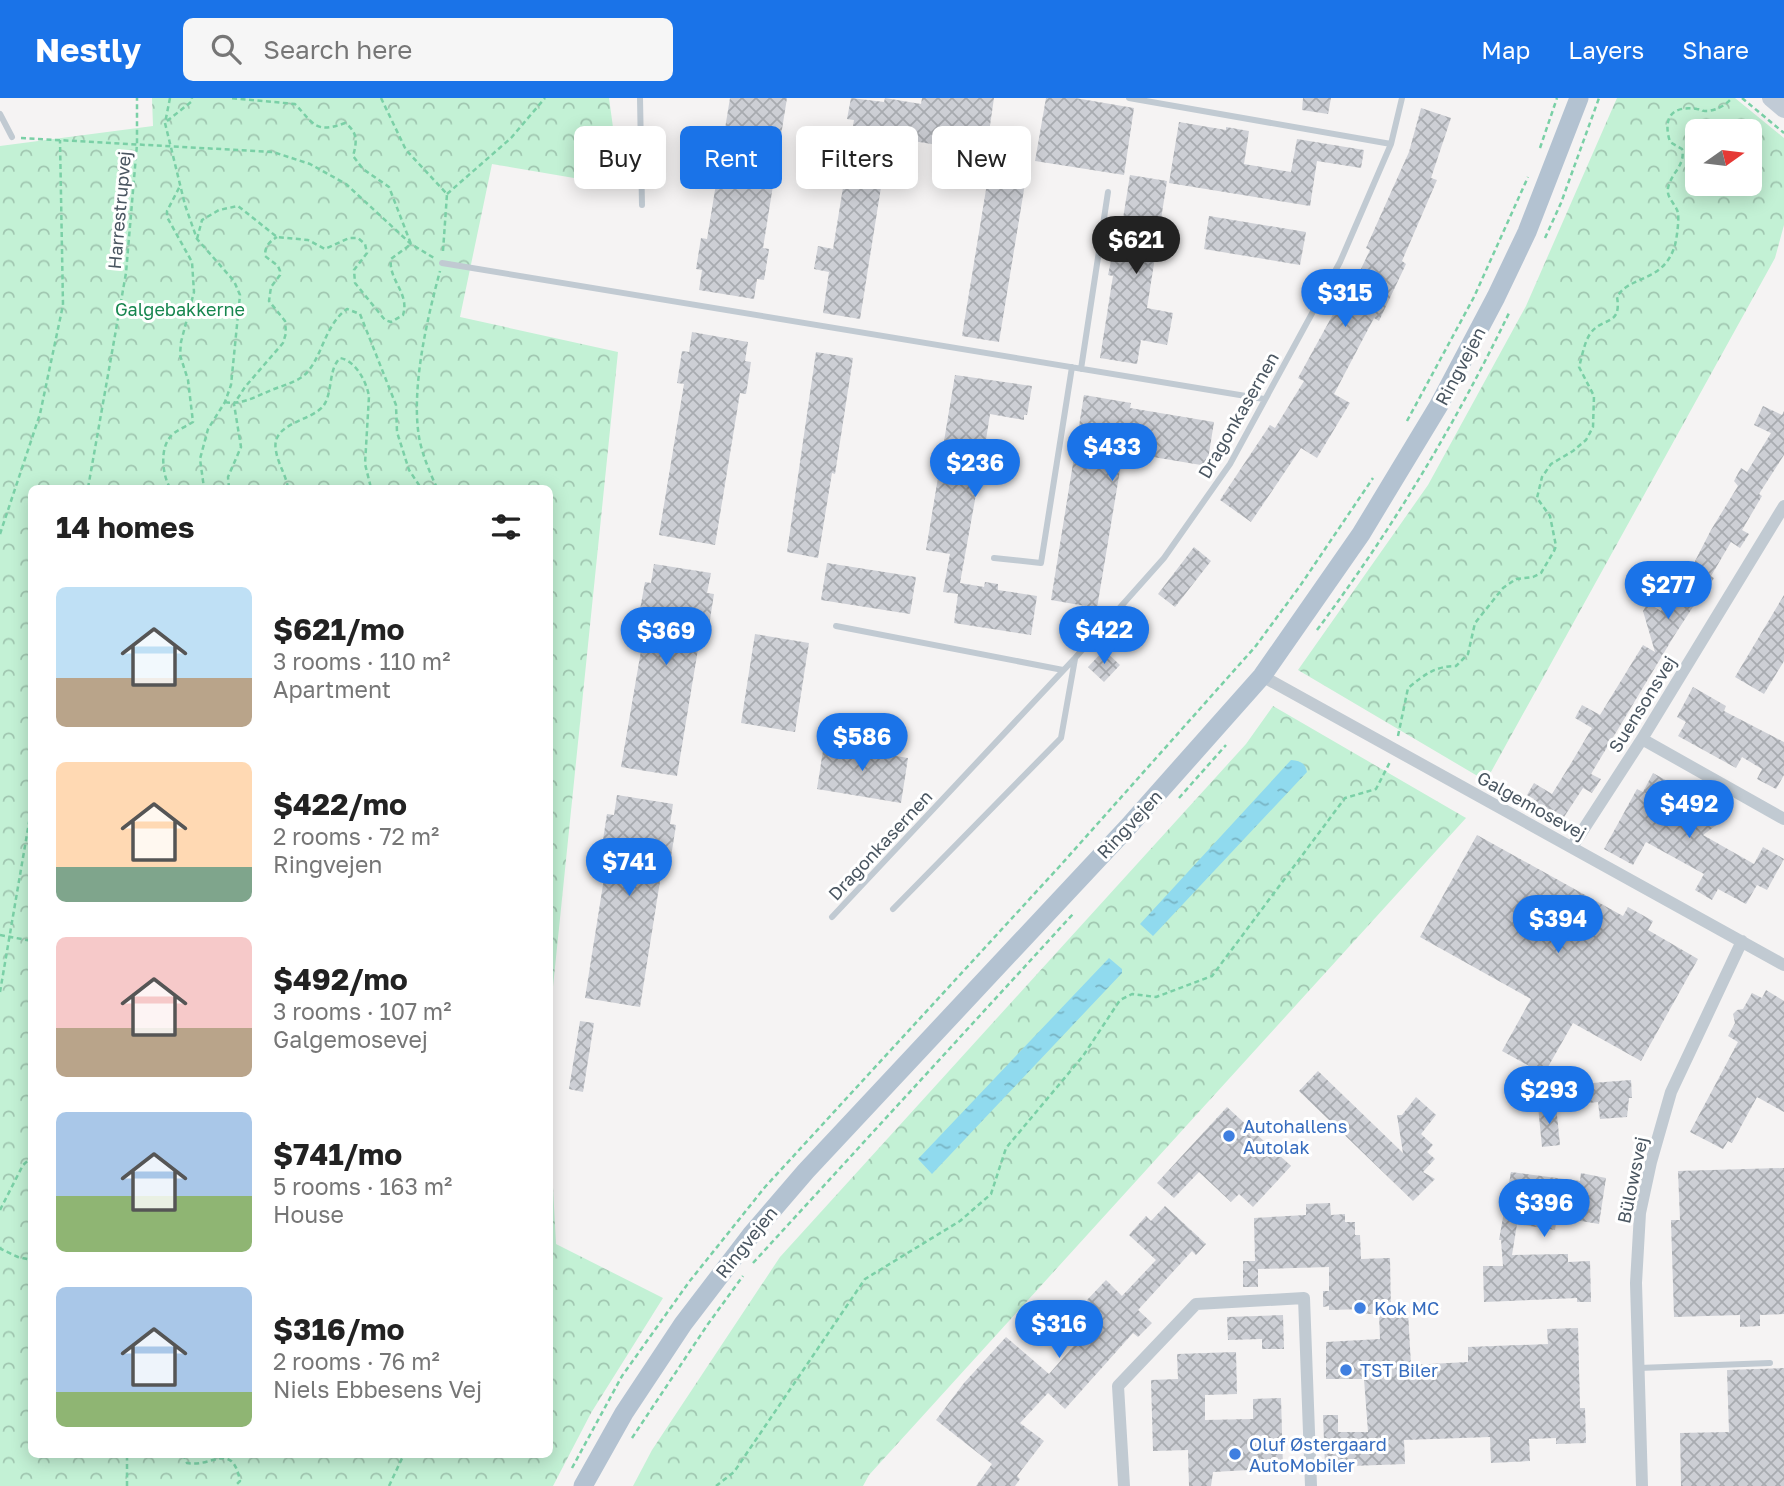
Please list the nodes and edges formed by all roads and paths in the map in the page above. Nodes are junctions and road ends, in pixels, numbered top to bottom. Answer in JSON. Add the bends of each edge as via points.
{"nodes":[{"id":1,"x":137,"y":98,"type":"edge"},
{"id":2,"x":170,"y":98,"type":"edge"},
{"id":3,"x":192,"y":98,"type":"edge"},
{"id":4,"x":230,"y":98,"type":"edge"},
{"id":5,"x":381,"y":98,"type":"edge"},
{"id":6,"x":545,"y":98,"type":"edge"},
{"id":7,"x":640,"y":98,"type":"edge"},
{"id":8,"x":1129,"y":98,"type":"edge"},
{"id":9,"x":1402,"y":98,"type":"edge"},
{"id":10,"x":1558,"y":98,"type":"edge"},
{"id":11,"x":1579,"y":98,"type":"edge"},
{"id":12,"x":1732,"y":98,"type":"edge"},
{"id":13,"x":1742,"y":98,"type":"edge"},
{"id":14,"x":1771,"y":98,"type":"edge"},
{"id":15,"x":1784,"y":109,"type":"edge"},
{"id":16,"x":0,"y":114,"type":"edge"},
{"id":17,"x":165,"y":123,"type":"junction"},
{"id":18,"x":1784,"y":133,"type":"edge"},
{"id":19,"x":12,"y":137,"type":"joint"},
{"id":20,"x":60,"y":140,"type":"junction"},
{"id":21,"x":137,"y":144,"type":"junction"},
{"id":22,"x":1391,"y":144,"type":"junction"},
{"id":23,"x":172,"y":146,"type":"junction"},
{"id":24,"x":1537,"y":154,"type":"dead end"},
{"id":25,"x":1528,"y":177,"type":"dead end"},
{"id":26,"x":180,"y":186,"type":"junction"},
{"id":27,"x":1108,"y":192,"type":"dead end"},
{"id":28,"x":447,"y":194,"type":"junction"},
{"id":29,"x":642,"y":205,"type":"dead end"},
{"id":30,"x":277,"y":237,"type":"junction"},
{"id":31,"x":197,"y":239,"type":"junction"},
{"id":32,"x":411,"y":244,"type":"junction"},
{"id":33,"x":442,"y":263,"type":"junction"},
{"id":34,"x":1072,"y":367,"type":"junction"},
{"id":35,"x":1081,"y":369,"type":"junction"},
{"id":36,"x":1264,"y":399,"type":"junction"},
{"id":37,"x":225,"y":402,"type":"junction"},
{"id":38,"x":234,"y":404,"type":"junction"},
{"id":39,"x":1402,"y":430,"type":"dead end"},
{"id":40,"x":1373,"y":478,"type":"dead end"},
{"id":41,"x":89,"y":485,"type":"edge"},
{"id":42,"x":168,"y":485,"type":"edge"},
{"id":43,"x":204,"y":485,"type":"edge"},
{"id":44,"x":229,"y":485,"type":"edge"},
{"id":45,"x":287,"y":485,"type":"edge"},
{"id":46,"x":370,"y":485,"type":"edge"},
{"id":47,"x":419,"y":485,"type":"edge"},
{"id":48,"x":436,"y":485,"type":"edge"},
{"id":49,"x":1784,"y":506,"type":"edge"},
{"id":50,"x":0,"y":534,"type":"edge"},
{"id":51,"x":994,"y":558,"type":"dead end"},
{"id":52,"x":836,"y":626,"type":"dead end"},
{"id":53,"x":1075,"y":658,"type":"junction"},
{"id":54,"x":1063,"y":670,"type":"junction"},
{"id":55,"x":1262,"y":676,"type":"junction"},
{"id":56,"x":1642,"y":739,"type":"junction"},
{"id":57,"x":1395,"y":750,"type":"junction"},
{"id":58,"x":1784,"y":819,"type":"edge"},
{"id":59,"x":28,"y":827,"type":"edge"},
{"id":60,"x":1572,"y":847,"type":"junction"},
{"id":61,"x":893,"y":909,"type":"dead end"},
{"id":62,"x":832,"y":917,"type":"dead end"},
{"id":63,"x":0,"y":935,"type":"edge"},
{"id":64,"x":8,"y":937,"type":"junction"},
{"id":65,"x":28,"y":941,"type":"edge"},
{"id":66,"x":1742,"y":941,"type":"junction"},
{"id":67,"x":1784,"y":965,"type":"edge"},
{"id":68,"x":0,"y":992,"type":"edge"},
{"id":69,"x":28,"y":1161,"type":"edge"},
{"id":70,"x":0,"y":1210,"type":"edge"},
{"id":71,"x":0,"y":1247,"type":"edge"},
{"id":72,"x":28,"y":1259,"type":"edge"},
{"id":73,"x":1770,"y":1363,"type":"dead end"},
{"id":74,"x":1639,"y":1368,"type":"junction"},
{"id":75,"x":127,"y":1458,"type":"edge"},
{"id":76,"x":185,"y":1458,"type":"edge"},
{"id":77,"x":214,"y":1458,"type":"edge"},
{"id":78,"x":223,"y":1458,"type":"edge"},
{"id":79,"x":402,"y":1458,"type":"edge"},
{"id":80,"x":575,"y":1481,"type":"edge"},
{"id":81,"x":127,"y":1486,"type":"edge"},
{"id":82,"x":235,"y":1486,"type":"edge"},
{"id":83,"x":389,"y":1486,"type":"edge"},
{"id":84,"x":716,"y":1486,"type":"edge"},
{"id":85,"x":1124,"y":1486,"type":"edge"},
{"id":86,"x":1311,"y":1486,"type":"edge"},
{"id":87,"x":1642,"y":1486,"type":"edge"}],
"edges":[{"from":1,"to":21,"type":"path","name":"Harrestrupvej"},
{"from":2,"to":17,"type":"path"},
{"from":3,"to":17,"type":"path"},
{"from":4,"to":32,"type":"path","via":[[295,104],[316,126],[328,130],[345,123],[352,128],[357,140],[353,156],[389,187]]},
{"from":5,"to":28,"type":"path","via":[[406,150]]},
{"from":6,"to":28,"type":"path","via":[[511,138]]},
{"from":7,"to":29,"type":"lane"},
{"from":8,"to":22,"type":"lane"},
{"from":9,"to":22,"type":"lane","name":"Dragonkasernen"},
{"from":10,"to":24,"type":"path"},
{"from":11,"to":55,"type":"main road","name":"Ringvejen","via":[[1527,232],[1445,394],[1361,534]]},
{"from":12,"to":57,"type":"path","via":[[1710,111],[1684,109],[1666,122],[1670,142],[1684,153],[1668,188],[1678,212],[1674,246],[1653,276],[1621,289],[1616,317],[1589,336],[1579,367],[1594,396],[1593,427],[1586,440],[1551,464],[1537,498],[1550,516],[1554,551],[1541,573],[1516,579],[1503,588],[1475,623],[1468,654],[1456,666],[1428,672],[1408,688]]},
{"from":13,"to":18,"type":"path"},
{"from":14,"to":15,"type":"street"},
{"from":16,"to":19,"type":"lane"},
{"from":17,"to":23,"type":"path"},
{"from":19,"to":20,"type":"path"},
{"from":20,"to":21,"type":"path"},
{"from":20,"to":50,"type":"path","via":[[63,305],[40,414]]},
{"from":21,"to":23,"type":"path"},
{"from":21,"to":41,"type":"path","name":"Harrestrupvej","via":[[126,273]]},
{"from":22,"to":36,"type":"lane","name":"Dragonkasernen","via":[[1340,262]]},
{"from":23,"to":26,"type":"path"},
{"from":23,"to":32,"type":"path","via":[[273,152],[310,164],[346,184]]},
{"from":25,"to":39,"type":"path","via":[[1474,297]]},
{"from":26,"to":31,"type":"path"},
{"from":26,"to":42,"type":"path","via":[[167,218],[192,262],[194,292],[180,355],[193,422],[171,436],[164,450]]},
{"from":27,"to":35,"type":"lane"},
{"from":28,"to":33,"type":"path"},
{"from":30,"to":31,"type":"path","via":[[238,206],[202,220]]},
{"from":30,"to":32,"type":"path","via":[[308,240],[325,249],[358,238],[366,253],[354,270],[355,283],[391,322],[403,315],[406,306],[390,270],[391,259]]},
{"from":30,"to":38,"type":"path","via":[[265,250],[280,271],[269,302],[285,321],[286,333]]},
{"from":31,"to":37,"type":"path","via":[[234,281],[240,295],[231,385]]},
{"from":32,"to":33,"type":"path"},
{"from":33,"to":34,"type":"lane"},
{"from":33,"to":48,"type":"path","via":[[430,306],[417,393],[419,438]]},
{"from":34,"to":35,"type":"lane"},
{"from":34,"to":51,"type":"lane","via":[[1041,563]]},
{"from":35,"to":36,"type":"lane"},
{"from":36,"to":53,"type":"lane","name":"Dragonkasernen","via":[[1230,464],[1164,558]]},
{"from":37,"to":38,"type":"path"},
{"from":37,"to":43,"type":"path","via":[[208,429],[200,459]]},
{"from":38,"to":44,"type":"path","via":[[240,447]]},
{"from":38,"to":47,"type":"path","via":[[303,376],[335,317],[346,309],[360,314],[396,405],[397,432],[409,470]]},
{"from":40,"to":80,"type":"path","via":[[1255,648],[765,1186],[622,1376]]},
{"from":45,"to":46,"type":"path","via":[[275,444],[282,430],[320,411],[340,358],[353,364],[367,385],[365,464]]},
{"from":49,"to":56,"type":"street","name":"Suensonsvej"},
{"from":52,"to":54,"type":"lane"},
{"from":53,"to":54,"type":"lane","name":"Dragonkasernen"},
{"from":53,"to":61,"type":"lane","via":[[1061,738]]},
{"from":54,"to":62,"type":"lane","name":"Dragonkasernen"},
{"from":55,"to":57,"type":"street","name":"Galgemosevej"},
{"from":55,"to":80,"type":"main road","name":"Ringvejen","via":[[767,1216],[683,1324]]},
{"from":56,"to":58,"type":"street"},
{"from":56,"to":60,"type":"street","name":"Suensonsvej"},
{"from":57,"to":60,"type":"street","name":"Galgemosevej"},
{"from":57,"to":84,"type":"path","via":[[1376,789],[1345,798],[1212,976],[1156,997],[1132,994],[1120,1000],[1083,1056],[1006,1148],[991,1194],[960,1221],[865,1279],[734,1472]]},
{"from":59,"to":64,"type":"path"},
{"from":60,"to":66,"type":"street","name":"Galgemosevej"},
{"from":63,"to":64,"type":"path"},
{"from":64,"to":65,"type":"path"},
{"from":64,"to":68,"type":"path"},
{"from":66,"to":67,"type":"street","name":"Galgemosevej"},
{"from":66,"to":74,"type":"street","name":"Bülowsvej","via":[[1671,1092],[1651,1162],[1640,1213],[1636,1283]]},
{"from":69,"to":70,"type":"path"},
{"from":71,"to":72,"type":"path"},
{"from":73,"to":74,"type":"lane"},
{"from":74,"to":87,"type":"street","name":"Bülowsvej"},
{"from":75,"to":81,"type":"path"},
{"from":76,"to":77,"type":"path","via":[[198,1465]]},
{"from":78,"to":82,"type":"path","via":[[237,1466],[240,1481]]},
{"from":79,"to":83,"type":"path"},
{"from":85,"to":86,"type":"street","via":[[1118,1386],[1196,1304],[1304,1298]]}]}
